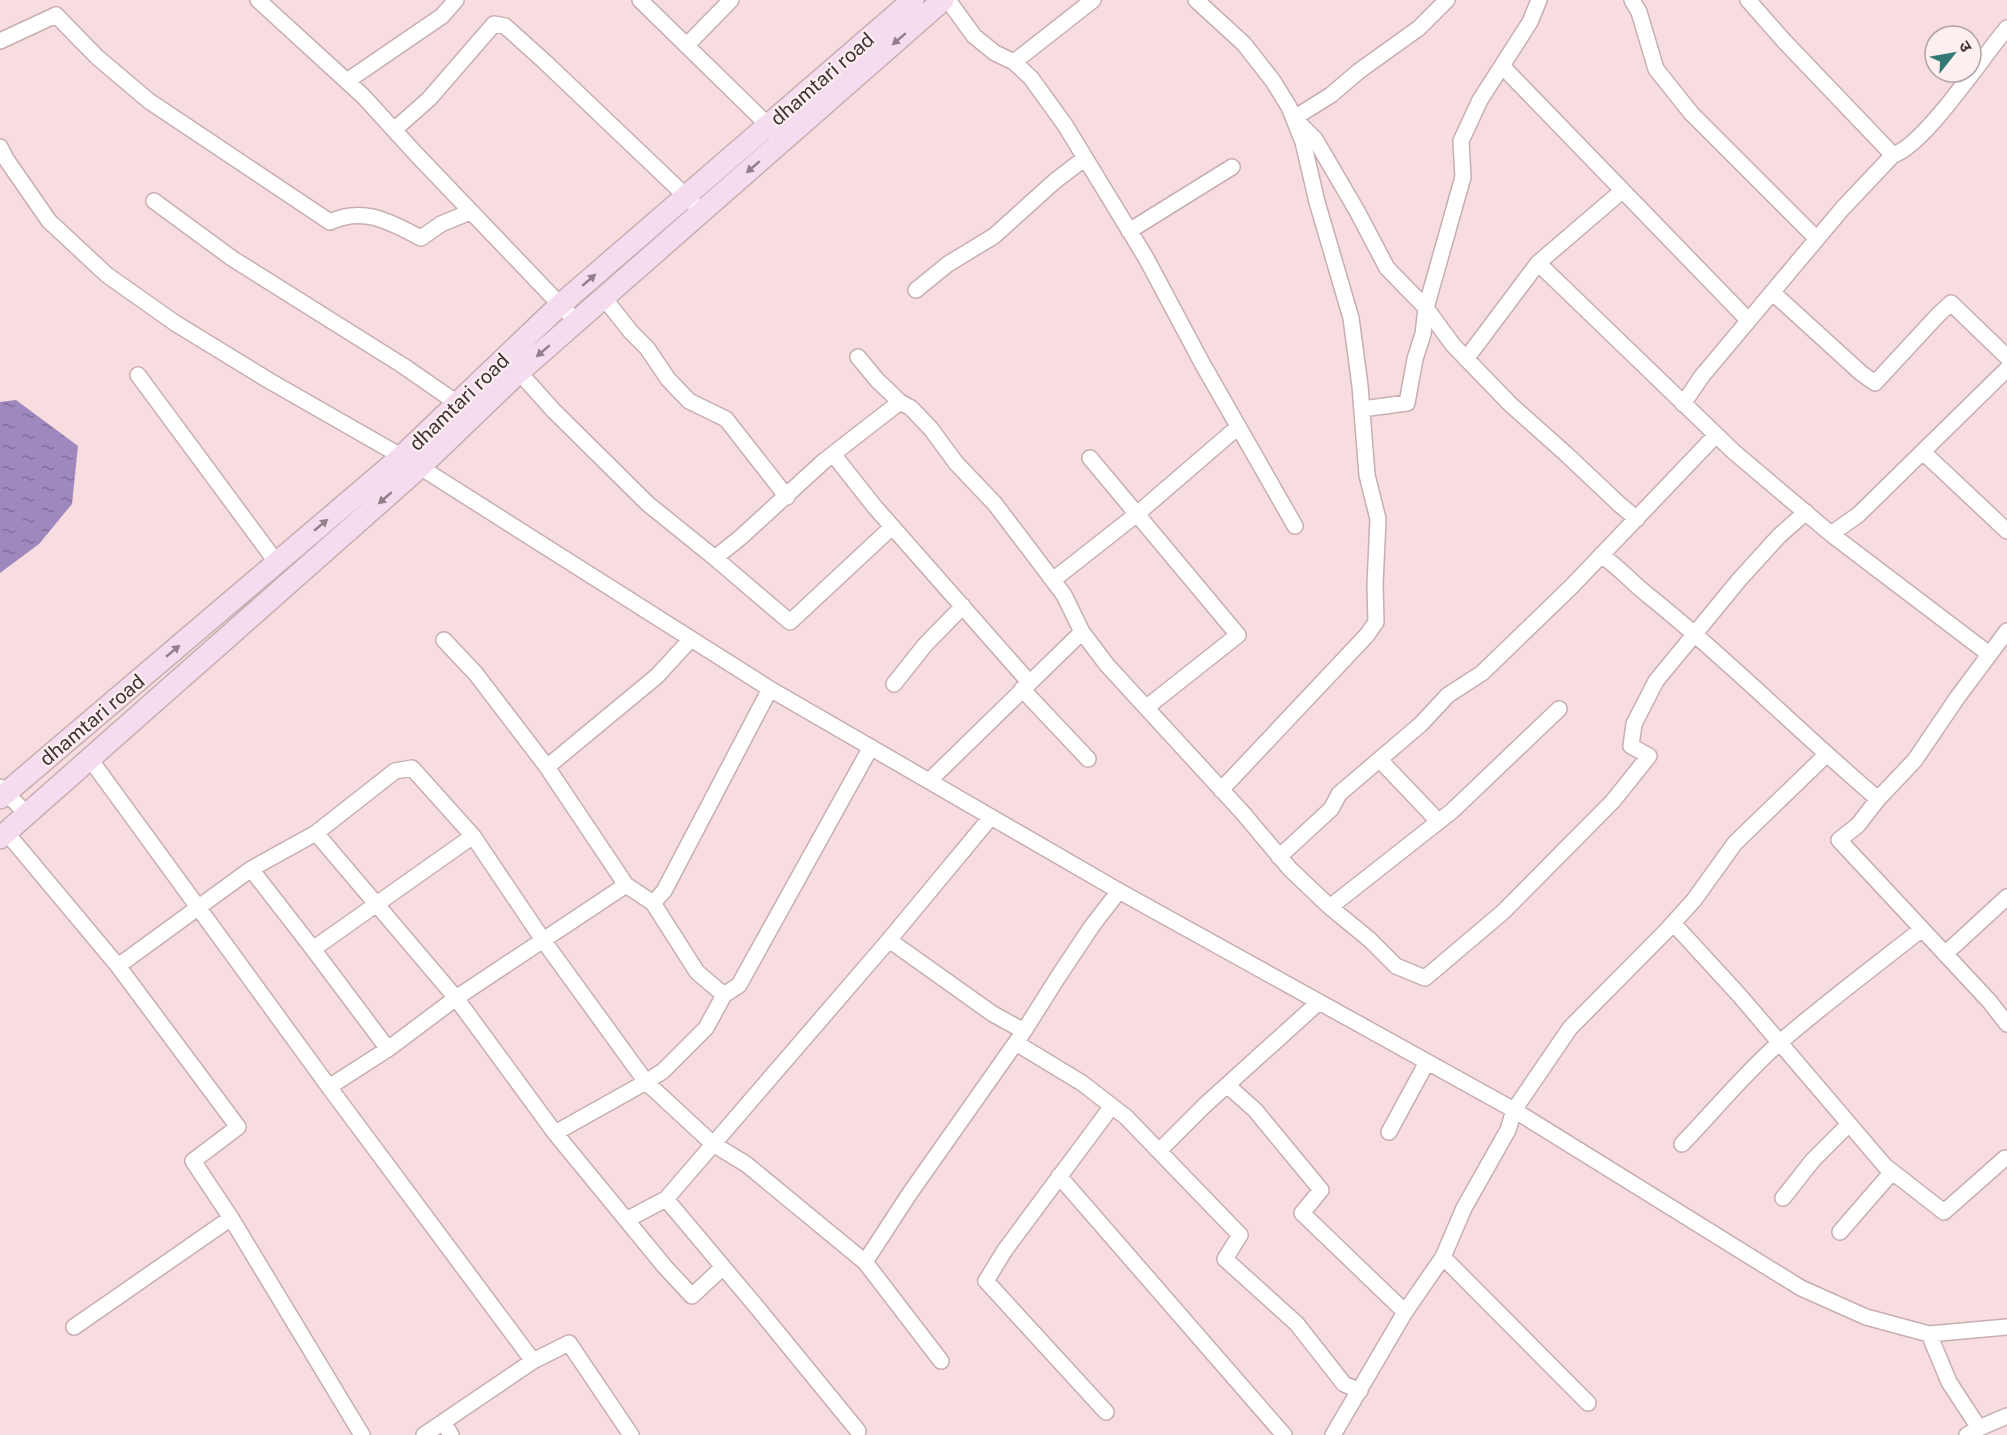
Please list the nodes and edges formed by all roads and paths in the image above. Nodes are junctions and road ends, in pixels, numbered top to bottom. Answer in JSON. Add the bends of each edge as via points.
{"nodes":[{"id":1,"x":258,"y":0,"type":"edge"},
{"id":2,"x":456,"y":0,"type":"edge"},
{"id":3,"x":640,"y":0,"type":"edge"},
{"id":4,"x":731,"y":0,"type":"edge"},
{"id":5,"x":913,"y":0,"type":"edge"},
{"id":6,"x":943,"y":0,"type":"edge"},
{"id":7,"x":948,"y":0,"type":"edge"},
{"id":8,"x":1093,"y":0,"type":"edge"},
{"id":9,"x":1197,"y":0,"type":"edge"},
{"id":10,"x":1447,"y":0,"type":"edge"},
{"id":11,"x":1539,"y":0,"type":"edge"},
{"id":12,"x":1632,"y":0,"type":"edge"},
{"id":13,"x":1748,"y":0,"type":"edge"},
{"id":14,"x":2007,"y":28,"type":"edge"},
{"id":15,"x":0,"y":42,"type":"edge"},
{"id":16,"x":687,"y":45,"type":"junction"},
{"id":17,"x":1014,"y":62,"type":"junction"},
{"id":18,"x":1503,"y":67,"type":"junction"},
{"id":19,"x":347,"y":81,"type":"junction"},
{"id":20,"x":1294,"y":118,"type":"junction"},
{"id":21,"x":394,"y":130,"type":"junction"},
{"id":22,"x":776,"y":133,"type":"junction"},
{"id":23,"x":0,"y":147,"type":"edge"},
{"id":24,"x":1893,"y":155,"type":"junction"},
{"id":25,"x":1085,"y":159,"type":"junction"},
{"id":26,"x":1232,"y":167,"type":"dead end"},
{"id":27,"x":1622,"y":191,"type":"junction"},
{"id":28,"x":686,"y":196,"type":"junction"},
{"id":29,"x":154,"y":201,"type":"dead end"},
{"id":30,"x":470,"y":212,"type":"junction"},
{"id":31,"x":702,"y":212,"type":"junction"},
{"id":32,"x":1130,"y":231,"type":"junction"},
{"id":33,"x":1817,"y":238,"type":"junction"},
{"id":34,"x":1538,"y":263,"type":"junction"},
{"id":35,"x":916,"y":290,"type":"dead end"},
{"id":36,"x":1772,"y":292,"type":"junction"},
{"id":37,"x":604,"y":298,"type":"junction"},
{"id":38,"x":560,"y":305,"type":"junction"},
{"id":39,"x":1426,"y":308,"type":"junction"},
{"id":40,"x":1748,"y":320,"type":"junction"},
{"id":41,"x":578,"y":321,"type":"junction"},
{"id":42,"x":858,"y":357,"type":"dead end"},
{"id":43,"x":2007,"y":357,"type":"edge"},
{"id":44,"x":1466,"y":359,"type":"junction"},
{"id":45,"x":2007,"y":369,"type":"edge"},
{"id":46,"x":519,"y":372,"type":"junction"},
{"id":47,"x":138,"y":375,"type":"dead end"},
{"id":48,"x":900,"y":402,"type":"junction"},
{"id":49,"x":457,"y":403,"type":"junction"},
{"id":50,"x":1683,"y":404,"type":"junction"},
{"id":51,"x":1362,"y":409,"type":"junction"},
{"id":52,"x":1238,"y":427,"type":"junction"},
{"id":53,"x":1716,"y":435,"type":"junction"},
{"id":54,"x":1923,"y":452,"type":"junction"},
{"id":55,"x":833,"y":454,"type":"junction"},
{"id":56,"x":1090,"y":458,"type":"dead end"},
{"id":57,"x":411,"y":462,"type":"junction"},
{"id":58,"x":787,"y":497,"type":"junction"},
{"id":59,"x":1806,"y":512,"type":"junction"},
{"id":60,"x":1137,"y":514,"type":"junction"},
{"id":61,"x":1637,"y":519,"type":"junction"},
{"id":62,"x":1295,"y":526,"type":"dead end"},
{"id":63,"x":892,"y":527,"type":"junction"},
{"id":64,"x":2007,"y":531,"type":"edge"},
{"id":65,"x":1832,"y":534,"type":"junction"},
{"id":66,"x":1601,"y":555,"type":"junction"},
{"id":67,"x":715,"y":558,"type":"junction"},
{"id":68,"x":277,"y":562,"type":"junction"},
{"id":69,"x":1053,"y":580,"type":"junction"},
{"id":70,"x":963,"y":606,"type":"junction"},
{"id":71,"x":1082,"y":632,"type":"junction"},
{"id":72,"x":2007,"y":632,"type":"edge"},
{"id":73,"x":1695,"y":633,"type":"junction"},
{"id":74,"x":691,"y":639,"type":"junction"},
{"id":75,"x":444,"y":640,"type":"dead end"},
{"id":76,"x":1989,"y":654,"type":"junction"},
{"id":77,"x":894,"y":684,"type":"dead end"},
{"id":78,"x":1026,"y":686,"type":"junction"},
{"id":79,"x":770,"y":689,"type":"junction"},
{"id":80,"x":1147,"y":707,"type":"junction"},
{"id":81,"x":1559,"y":708,"type":"dead end"},
{"id":82,"x":871,"y":747,"type":"junction"},
{"id":83,"x":1826,"y":755,"type":"junction"},
{"id":84,"x":90,"y":759,"type":"junction"},
{"id":85,"x":1088,"y":759,"type":"dead end"},
{"id":86,"x":1380,"y":760,"type":"junction"},
{"id":87,"x":547,"y":767,"type":"junction"},
{"id":88,"x":929,"y":781,"type":"junction"},
{"id":89,"x":1221,"y":790,"type":"junction"},
{"id":90,"x":2,"y":792,"type":"edge"},
{"id":91,"x":1878,"y":799,"type":"junction"},
{"id":92,"x":27,"y":814,"type":"junction"},
{"id":93,"x":992,"y":818,"type":"junction"},
{"id":94,"x":1438,"y":821,"type":"junction"},
{"id":95,"x":316,"y":833,"type":"junction"},
{"id":96,"x":3,"y":835,"type":"edge"},
{"id":97,"x":473,"y":836,"type":"junction"},
{"id":98,"x":1279,"y":857,"type":"junction"},
{"id":99,"x":251,"y":869,"type":"junction"},
{"id":100,"x":626,"y":885,"type":"junction"},
{"id":101,"x":1119,"y":891,"type":"junction"},
{"id":102,"x":2007,"y":897,"type":"edge"},
{"id":103,"x":377,"y":903,"type":"junction"},
{"id":104,"x":653,"y":903,"type":"junction"},
{"id":105,"x":197,"y":907,"type":"junction"},
{"id":106,"x":1330,"y":907,"type":"junction"},
{"id":107,"x":1673,"y":923,"type":"junction"},
{"id":108,"x":1922,"y":929,"type":"junction"},
{"id":109,"x":543,"y":940,"type":"junction"},
{"id":110,"x":889,"y":940,"type":"junction"},
{"id":111,"x":313,"y":949,"type":"junction"},
{"id":112,"x":1945,"y":954,"type":"junction"},
{"id":113,"x":118,"y":966,"type":"junction"},
{"id":114,"x":724,"y":995,"type":"junction"},
{"id":115,"x":456,"y":998,"type":"junction"},
{"id":116,"x":1319,"y":1002,"type":"junction"},
{"id":117,"x":2007,"y":1024,"type":"edge"},
{"id":118,"x":1020,"y":1037,"type":"junction"},
{"id":119,"x":1779,"y":1043,"type":"junction"},
{"id":120,"x":388,"y":1049,"type":"junction"},
{"id":121,"x":1427,"y":1062,"type":"junction"},
{"id":122,"x":646,"y":1082,"type":"junction"},
{"id":123,"x":1227,"y":1085,"type":"junction"},
{"id":124,"x":329,"y":1087,"type":"junction"},
{"id":125,"x":1112,"y":1106,"type":"junction"},
{"id":126,"x":1514,"y":1110,"type":"junction"},
{"id":127,"x":1848,"y":1125,"type":"junction"},
{"id":128,"x":1389,"y":1132,"type":"dead end"},
{"id":129,"x":555,"y":1133,"type":"junction"},
{"id":130,"x":713,"y":1144,"type":"junction"},
{"id":131,"x":1682,"y":1144,"type":"dead end"},
{"id":132,"x":1159,"y":1151,"type":"junction"},
{"id":133,"x":2005,"y":1158,"type":"dead end"},
{"id":134,"x":1892,"y":1172,"type":"junction"},
{"id":135,"x":1059,"y":1176,"type":"junction"},
{"id":136,"x":1783,"y":1198,"type":"dead end"},
{"id":137,"x":666,"y":1199,"type":"junction"},
{"id":138,"x":231,"y":1218,"type":"junction"},
{"id":139,"x":628,"y":1220,"type":"junction"},
{"id":140,"x":1840,"y":1232,"type":"dead end"},
{"id":141,"x":1443,"y":1257,"type":"junction"},
{"id":142,"x":864,"y":1262,"type":"junction"},
{"id":143,"x":723,"y":1267,"type":"junction"},
{"id":144,"x":1405,"y":1312,"type":"junction"},
{"id":145,"x":74,"y":1327,"type":"dead end"},
{"id":146,"x":2007,"y":1327,"type":"edge"},
{"id":147,"x":1929,"y":1334,"type":"junction"},
{"id":148,"x":533,"y":1361,"type":"junction"},
{"id":149,"x":942,"y":1361,"type":"dead end"},
{"id":150,"x":1360,"y":1391,"type":"junction"},
{"id":151,"x":1588,"y":1403,"type":"dead end"},
{"id":152,"x":1106,"y":1412,"type":"dead end"},
{"id":153,"x":2007,"y":1416,"type":"edge"},
{"id":154,"x":447,"y":1429,"type":"edge"},
{"id":155,"x":858,"y":1431,"type":"dead end"},
{"id":156,"x":1973,"y":1431,"type":"edge"},
{"id":157,"x":362,"y":1435,"type":"edge"},
{"id":158,"x":424,"y":1435,"type":"edge"},
{"id":159,"x":631,"y":1435,"type":"edge"},
{"id":160,"x":1284,"y":1435,"type":"edge"},
{"id":161,"x":1333,"y":1435,"type":"edge"}],
"edges":[{"from":1,"to":19,"type":"street"},
{"from":2,"to":19,"type":"street","via":[[442,16]]},
{"from":3,"to":16,"type":"street"},
{"from":4,"to":16,"type":"street"},
{"from":5,"to":22,"type":"main road","name":"dhamtari road"},
{"from":6,"to":22,"type":"main road","one_way":true},
{"from":7,"to":17,"type":"street","via":[[974,36]]},
{"from":8,"to":17,"type":"street"},
{"from":9,"to":20,"type":"street","via":[[1244,44],[1273,81]]},
{"from":10,"to":20,"type":"street","via":[[1419,28]]},
{"from":11,"to":18,"type":"street"},
{"from":12,"to":33,"type":"street","via":[[1656,69],[1691,113]]},
{"from":13,"to":24,"type":"street"},
{"from":14,"to":24,"type":"street","via":[[1955,96],[1917,138]]},
{"from":15,"to":30,"type":"street","via":[[56,15],[149,101],[330,222],[346,215],[385,219],[421,238]]},
{"from":16,"to":22,"type":"street"},
{"from":17,"to":25,"type":"street","via":[[1031,78]]},
{"from":18,"to":27,"type":"street"},
{"from":18,"to":39,"type":"street","via":[[1480,100],[1461,141],[1463,177]]},
{"from":19,"to":21,"type":"street"},
{"from":20,"to":39,"type":"street","via":[[1315,139],[1387,268]]},
{"from":20,"to":51,"type":"street","via":[[1351,318]]},
{"from":21,"to":28,"type":"street","via":[[429,99],[494,24],[505,26]]},
{"from":21,"to":30,"type":"street"},
{"from":22,"to":28,"type":"main road","name":"dhamtari road"},
{"from":22,"to":31,"type":"main road","one_way":true},
{"from":23,"to":57,"type":"street","via":[[49,221],[107,275],[175,323]]},
{"from":24,"to":33,"type":"street"},
{"from":25,"to":32,"type":"street"},
{"from":25,"to":35,"type":"street","via":[[994,236],[948,264]]},
{"from":26,"to":32,"type":"street"},
{"from":27,"to":34,"type":"street"},
{"from":27,"to":40,"type":"street"},
{"from":28,"to":31,"type":"street"},
{"from":38,"to":28,"type":"main road","name":"dhamtari road","one_way":true},
{"from":29,"to":49,"type":"street","via":[[233,259]]},
{"from":30,"to":38,"type":"street"},
{"from":31,"to":37,"type":"main road"},
{"from":32,"to":52,"type":"street"},
{"from":33,"to":36,"type":"street"},
{"from":34,"to":44,"type":"street"},
{"from":34,"to":50,"type":"street"},
{"from":36,"to":40,"type":"street"},
{"from":36,"to":43,"type":"street","via":[[1875,383],[1951,303]]},
{"from":37,"to":41,"type":"main road"},
{"from":37,"to":58,"type":"street","via":[[689,401],[726,419]]},
{"from":38,"to":41,"type":"street"},
{"from":38,"to":49,"type":"main road","name":"dhamtari road"},
{"from":39,"to":44,"type":"street"},
{"from":39,"to":51,"type":"street","via":[[1407,403]]},
{"from":40,"to":50,"type":"street"},
{"from":41,"to":46,"type":"main road","one_way":true},
{"from":42,"to":48,"type":"street"},
{"from":44,"to":61,"type":"street"},
{"from":45,"to":54,"type":"street"},
{"from":46,"to":57,"type":"main road"},
{"from":46,"to":67,"type":"street","via":[[648,504]]},
{"from":47,"to":68,"type":"street"},
{"from":48,"to":55,"type":"street"},
{"from":48,"to":69,"type":"street","via":[[931,429]]},
{"from":49,"to":57,"type":"main road","name":"dhamtari road"},
{"from":50,"to":53,"type":"street"},
{"from":51,"to":89,"type":"street","via":[[1367,475],[1378,519],[1376,622]]},
{"from":52,"to":60,"type":"street"},
{"from":52,"to":62,"type":"street"},
{"from":53,"to":59,"type":"street"},
{"from":53,"to":61,"type":"street"},
{"from":54,"to":64,"type":"street"},
{"from":54,"to":65,"type":"street","via":[[1858,515]]},
{"from":55,"to":58,"type":"street"},
{"from":55,"to":63,"type":"street"},
{"from":56,"to":60,"type":"street"},
{"from":68,"to":57,"type":"main road","name":"dhamtari road","one_way":true},
{"from":57,"to":74,"type":"street"},
{"from":57,"to":84,"type":"main road","one_way":true},
{"from":58,"to":67,"type":"street"},
{"from":59,"to":65,"type":"street"},
{"from":59,"to":73,"type":"street","via":[[1779,536]]},
{"from":60,"to":69,"type":"street"},
{"from":60,"to":80,"type":"street","via":[[1238,635]]},
{"from":61,"to":66,"type":"street"},
{"from":63,"to":67,"type":"street","via":[[790,622]]},
{"from":63,"to":70,"type":"street"},
{"from":65,"to":76,"type":"street"},
{"from":66,"to":73,"type":"street"},
{"from":66,"to":86,"type":"street","via":[[1482,673],[1448,695]]},
{"from":90,"to":68,"type":"main road","name":"dhamtari road","one_way":true},
{"from":69,"to":71,"type":"street"},
{"from":70,"to":77,"type":"street"},
{"from":70,"to":78,"type":"street"},
{"from":71,"to":78,"type":"street"},
{"from":71,"to":80,"type":"street"},
{"from":72,"to":76,"type":"street"},
{"from":73,"to":83,"type":"street"},
{"from":73,"to":106,"type":"street","via":[[1656,681],[1634,723],[1631,746],[1649,756],[1613,801],[1503,912],[1425,978],[1396,966]]},
{"from":74,"to":79,"type":"street"},
{"from":74,"to":87,"type":"street","via":[[657,676]]},
{"from":75,"to":87,"type":"street","via":[[476,674]]},
{"from":76,"to":91,"type":"street","via":[[1915,760]]},
{"from":78,"to":85,"type":"street"},
{"from":78,"to":88,"type":"street"},
{"from":79,"to":82,"type":"street"},
{"from":79,"to":104,"type":"street","via":[[664,891]]},
{"from":80,"to":89,"type":"street"},
{"from":81,"to":94,"type":"street"},
{"from":82,"to":88,"type":"street"},
{"from":82,"to":114,"type":"street","via":[[739,985]]},
{"from":83,"to":91,"type":"street"},
{"from":83,"to":107,"type":"street","via":[[1736,843]]},
{"from":84,"to":92,"type":"main road"},
{"from":84,"to":105,"type":"street"},
{"from":86,"to":94,"type":"street"},
{"from":86,"to":98,"type":"street","via":[[1340,794],[1331,809]]},
{"from":87,"to":100,"type":"street"},
{"from":88,"to":93,"type":"street"},
{"from":89,"to":98,"type":"street"},
{"from":90,"to":92,"type":"street"},
{"from":91,"to":108,"type":"street","via":[[1858,825],[1839,840]]},
{"from":92,"to":96,"type":"main road"},
{"from":93,"to":101,"type":"street"},
{"from":93,"to":110,"type":"street"},
{"from":94,"to":106,"type":"street"},
{"from":95,"to":97,"type":"street","via":[[395,771],[412,768]]},
{"from":95,"to":99,"type":"street"},
{"from":95,"to":103,"type":"street"},
{"from":96,"to":113,"type":"street"},
{"from":97,"to":103,"type":"street"},
{"from":97,"to":109,"type":"street"},
{"from":98,"to":106,"type":"street"},
{"from":99,"to":105,"type":"street"},
{"from":99,"to":111,"type":"street"},
{"from":100,"to":104,"type":"street"},
{"from":100,"to":109,"type":"street"},
{"from":101,"to":116,"type":"street"},
{"from":101,"to":118,"type":"street"},
{"from":102,"to":112,"type":"street"},
{"from":103,"to":111,"type":"street"},
{"from":103,"to":115,"type":"street"},
{"from":104,"to":114,"type":"street","via":[[697,972]]},
{"from":105,"to":113,"type":"street"},
{"from":105,"to":124,"type":"street"},
{"from":107,"to":119,"type":"street"},
{"from":107,"to":126,"type":"street","via":[[1570,1028]]},
{"from":108,"to":112,"type":"street"},
{"from":108,"to":119,"type":"street"},
{"from":109,"to":115,"type":"street"},
{"from":109,"to":122,"type":"street"},
{"from":110,"to":118,"type":"street"},
{"from":110,"to":130,"type":"street"},
{"from":111,"to":120,"type":"street"},
{"from":112,"to":117,"type":"street"},
{"from":113,"to":138,"type":"street","via":[[238,1127],[193,1161]]},
{"from":114,"to":122,"type":"street","via":[[706,1028],[663,1071]]},
{"from":115,"to":120,"type":"street"},
{"from":115,"to":129,"type":"street"},
{"from":116,"to":121,"type":"street"},
{"from":116,"to":123,"type":"street"},
{"from":118,"to":125,"type":"street"},
{"from":118,"to":142,"type":"street"},
{"from":119,"to":127,"type":"street"},
{"from":119,"to":131,"type":"street"},
{"from":120,"to":124,"type":"street"},
{"from":121,"to":126,"type":"street"},
{"from":121,"to":128,"type":"street"},
{"from":122,"to":129,"type":"street"},
{"from":122,"to":130,"type":"street"},
{"from":123,"to":132,"type":"street"},
{"from":123,"to":144,"type":"street","via":[[1255,1110],[1321,1190],[1302,1213]]},
{"from":124,"to":148,"type":"street"},
{"from":125,"to":132,"type":"street"},
{"from":125,"to":135,"type":"street"},
{"from":126,"to":141,"type":"street","via":[[1508,1130],[1464,1208]]},
{"from":126,"to":147,"type":"street","via":[[1800,1288],[1866,1317]]},
{"from":127,"to":134,"type":"street"},
{"from":127,"to":136,"type":"street"},
{"from":129,"to":139,"type":"street"},
{"from":130,"to":137,"type":"street"},
{"from":130,"to":142,"type":"street","via":[[746,1164]]},
{"from":132,"to":150,"type":"street","via":[[1240,1235],[1226,1259],[1297,1324],[1344,1384]]},
{"from":133,"to":134,"type":"street","via":[[1944,1212]]},
{"from":134,"to":140,"type":"street"},
{"from":135,"to":152,"type":"street","via":[[986,1281]]},
{"from":135,"to":160,"type":"street"},
{"from":137,"to":139,"type":"street"},
{"from":137,"to":143,"type":"street"},
{"from":138,"to":145,"type":"street"},
{"from":138,"to":157,"type":"street"},
{"from":139,"to":143,"type":"street","via":[[692,1296]]},
{"from":141,"to":144,"type":"street"},
{"from":141,"to":151,"type":"street"},
{"from":142,"to":149,"type":"street"},
{"from":143,"to":155,"type":"street"},
{"from":144,"to":150,"type":"street"},
{"from":146,"to":147,"type":"street"},
{"from":147,"to":156,"type":"street"},
{"from":148,"to":154,"type":"street"},
{"from":148,"to":159,"type":"street","via":[[569,1344]]},
{"from":150,"to":161,"type":"street"},
{"from":153,"to":156,"type":"street"},
{"from":154,"to":158,"type":"street"}]}
